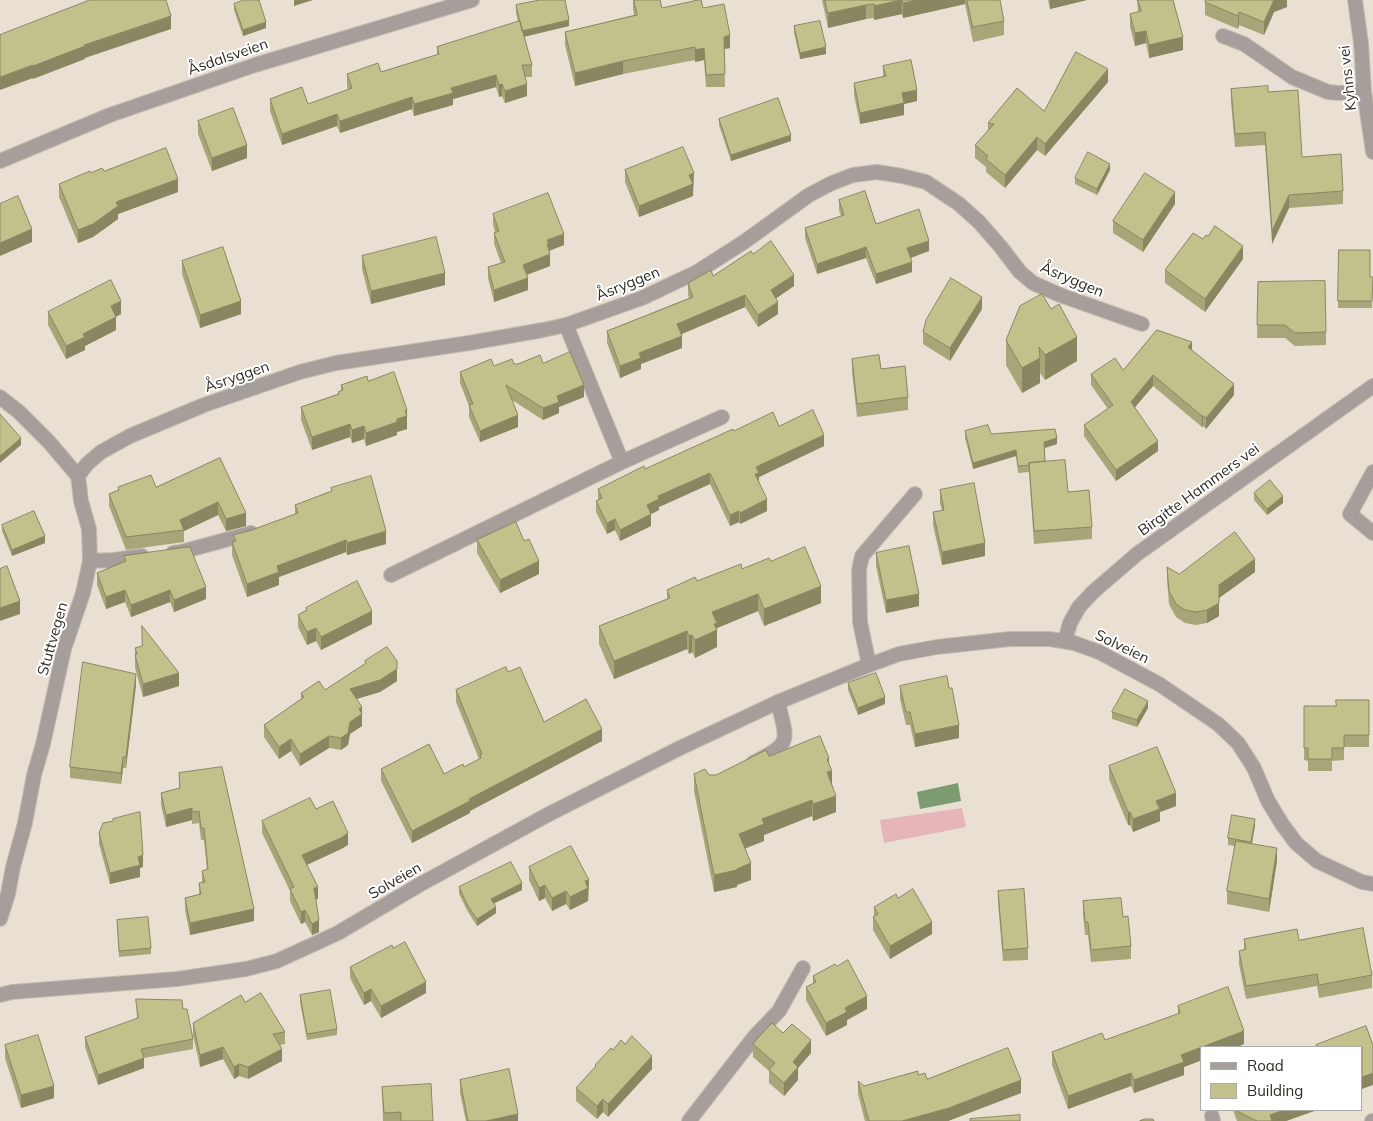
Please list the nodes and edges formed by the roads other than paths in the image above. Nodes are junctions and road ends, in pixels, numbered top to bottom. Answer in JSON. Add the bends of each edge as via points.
{"nodes":[{"id":1,"x":472,"y":0,"type":"edge"},
{"id":2,"x":1355,"y":0,"type":"edge"},
{"id":3,"x":1223,"y":36,"type":"dead end"},
{"id":4,"x":1364,"y":91,"type":"junction"},
{"id":5,"x":1373,"y":152,"type":"edge"},
{"id":6,"x":0,"y":161,"type":"edge"},
{"id":7,"x":1142,"y":324,"type":"dead end"},
{"id":8,"x":566,"y":325,"type":"junction"},
{"id":9,"x":1373,"y":386,"type":"edge"},
{"id":10,"x":0,"y":397,"type":"edge"},
{"id":11,"x":722,"y":418,"type":"dead end"},
{"id":12,"x":622,"y":462,"type":"junction"},
{"id":13,"x":1373,"y":472,"type":"edge"},
{"id":14,"x":78,"y":476,"type":"junction"},
{"id":15,"x":915,"y":494,"type":"dead end"},
{"id":16,"x":264,"y":528,"type":"edge"},
{"id":17,"x":1373,"y":533,"type":"edge"},
{"id":18,"x":90,"y":561,"type":"junction"},
{"id":19,"x":391,"y":575,"type":"dead end"},
{"id":20,"x":1065,"y":641,"type":"junction"},
{"id":21,"x":869,"y":665,"type":"junction"},
{"id":22,"x":778,"y":702,"type":"junction"},
{"id":23,"x":739,"y":771,"type":"edge"},
{"id":24,"x":1373,"y":884,"type":"edge"},
{"id":25,"x":0,"y":919,"type":"edge"},
{"id":26,"x":803,"y":968,"type":"dead end"},
{"id":27,"x":0,"y":996,"type":"edge"},
{"id":28,"x":689,"y":1121,"type":"edge"}],
"edges":[{"from":1,"to":6,"type":"street","name":"Åsdalsveien","via":[[255,65],[110,115]]},
{"from":2,"to":4,"type":"street","name":"Kyhns vei"},
{"from":3,"to":4,"type":"street","via":[[1244,44],[1292,77],[1328,92]]},
{"from":4,"to":5,"type":"street","name":"Kyhns vei"},
{"from":7,"to":8,"type":"street","name":"Åsryggen","via":[[1033,283],[959,204],[926,182],[877,172],[853,175],[809,195],[697,272],[642,298]]},
{"from":8,"to":12,"type":"street"},
{"from":8,"to":14,"type":"street","name":"Åsryggen","via":[[336,363],[300,372],[204,405],[130,436],[101,452]]},
{"from":9,"to":20,"type":"street","name":"Birgitte Hammers vei","via":[[1137,554],[1079,607]]},
{"from":10,"to":14,"type":"street","via":[[49,442]]},
{"from":11,"to":12,"type":"street"},
{"from":12,"to":19,"type":"street"},
{"from":13,"to":17,"type":"street","via":[[1350,514]]},
{"from":14,"to":18,"type":"street","name":"Stuttvegen","via":[[89,529]]},
{"from":15,"to":21,"type":"street","via":[[862,556],[859,570],[860,622]]},
{"from":16,"to":18,"type":"street","via":[[181,552]]},
{"from":18,"to":25,"type":"street","name":"Stuttvegen","via":[[64,649]]},
{"from":20,"to":21,"type":"street","name":"Solveien","via":[[1010,639],[937,647],[899,654]]},
{"from":20,"to":24,"type":"street","name":"Solveien","via":[[1099,652],[1159,684],[1218,724],[1238,742],[1268,801],[1296,843],[1317,861]]},
{"from":21,"to":22,"type":"street","name":"Solveien"},
{"from":22,"to":23,"type":"street","via":[[786,735],[784,742],[772,754]]},
{"from":22,"to":27,"type":"street","name":"Solveien","via":[[549,814],[338,933],[277,961],[246,970],[177,979],[12,992]]},
{"from":26,"to":28,"type":"street","via":[[779,1010]]}]}
